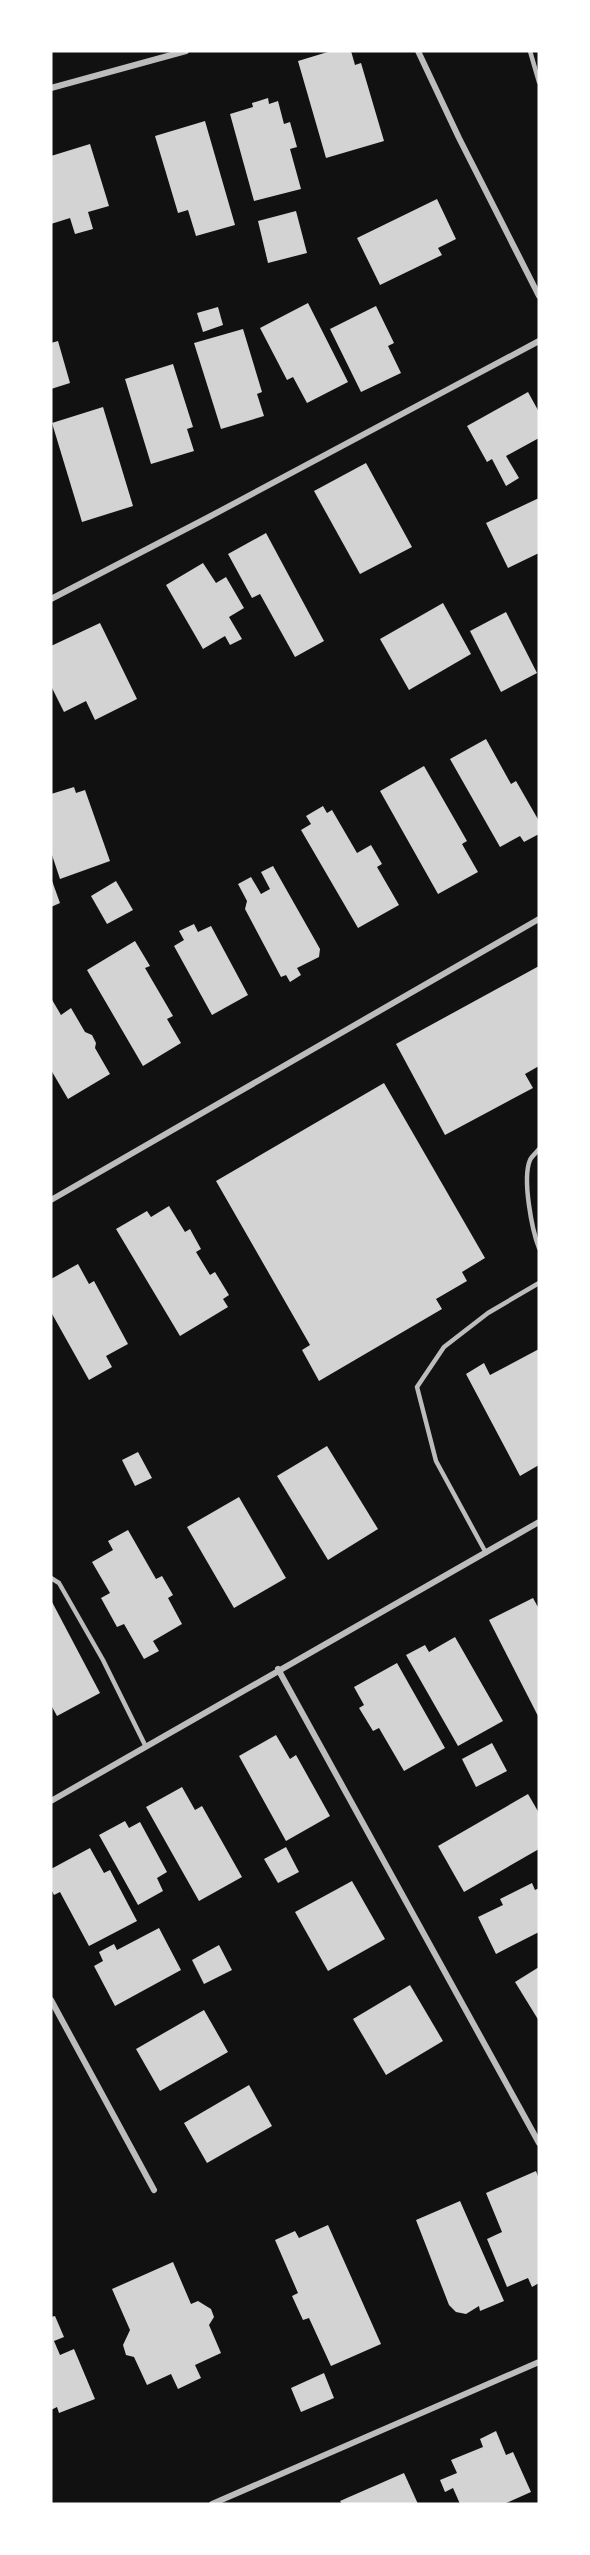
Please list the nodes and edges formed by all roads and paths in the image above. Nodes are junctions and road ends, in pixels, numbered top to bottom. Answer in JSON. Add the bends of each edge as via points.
{"nodes":[{"id":1,"x":186,"y":51,"type":"edge"},
{"id":2,"x":418,"y":51,"type":"edge"},
{"id":3,"x":530,"y":51,"type":"edge"},
{"id":4,"x":539,"y":82,"type":"edge"},
{"id":5,"x":51,"y":88,"type":"edge"},
{"id":6,"x":539,"y":296,"type":"edge"},
{"id":7,"x":539,"y":341,"type":"edge"},
{"id":8,"x":51,"y":599,"type":"edge"},
{"id":9,"x":539,"y":919,"type":"edge"},
{"id":10,"x":539,"y":1149,"type":"edge"},
{"id":11,"x":51,"y":1200,"type":"edge"},
{"id":12,"x":539,"y":1248,"type":"edge"},
{"id":13,"x":539,"y":1284,"type":"edge"},
{"id":14,"x":539,"y":1522,"type":"edge"},
{"id":15,"x":486,"y":1553,"type":"junction"},
{"id":16,"x":51,"y":1578,"type":"edge"},
{"id":17,"x":278,"y":1669,"type":"junction"},
{"id":18,"x":146,"y":1747,"type":"junction"},
{"id":19,"x":51,"y":1801,"type":"edge"},
{"id":20,"x":51,"y":2000,"type":"edge"},
{"id":21,"x":539,"y":2143,"type":"edge"},
{"id":22,"x":154,"y":2190,"type":"dead end"},
{"id":23,"x":539,"y":2362,"type":"edge"},
{"id":24,"x":212,"y":2504,"type":"edge"}],
"edges":[{"from":1,"to":5,"type":"street"},
{"from":2,"to":6,"type":"street"},
{"from":3,"to":4,"type":"lane"},
{"from":7,"to":8,"type":"street"},
{"from":9,"to":11,"type":"street"},
{"from":10,"to":12,"type":"lane","via":[[530,1160],[528,1193],[532,1231]]},
{"from":13,"to":15,"type":"lane","via":[[488,1313],[444,1347],[417,1387],[436,1461]]},
{"from":14,"to":15,"type":"street"},
{"from":15,"to":17,"type":"street"},
{"from":16,"to":18,"type":"lane","via":[[59,1583],[104,1660]]},
{"from":17,"to":18,"type":"street"},
{"from":17,"to":21,"type":"street"},
{"from":18,"to":19,"type":"street"},
{"from":20,"to":22,"type":"street"},
{"from":23,"to":24,"type":"street"}]}
